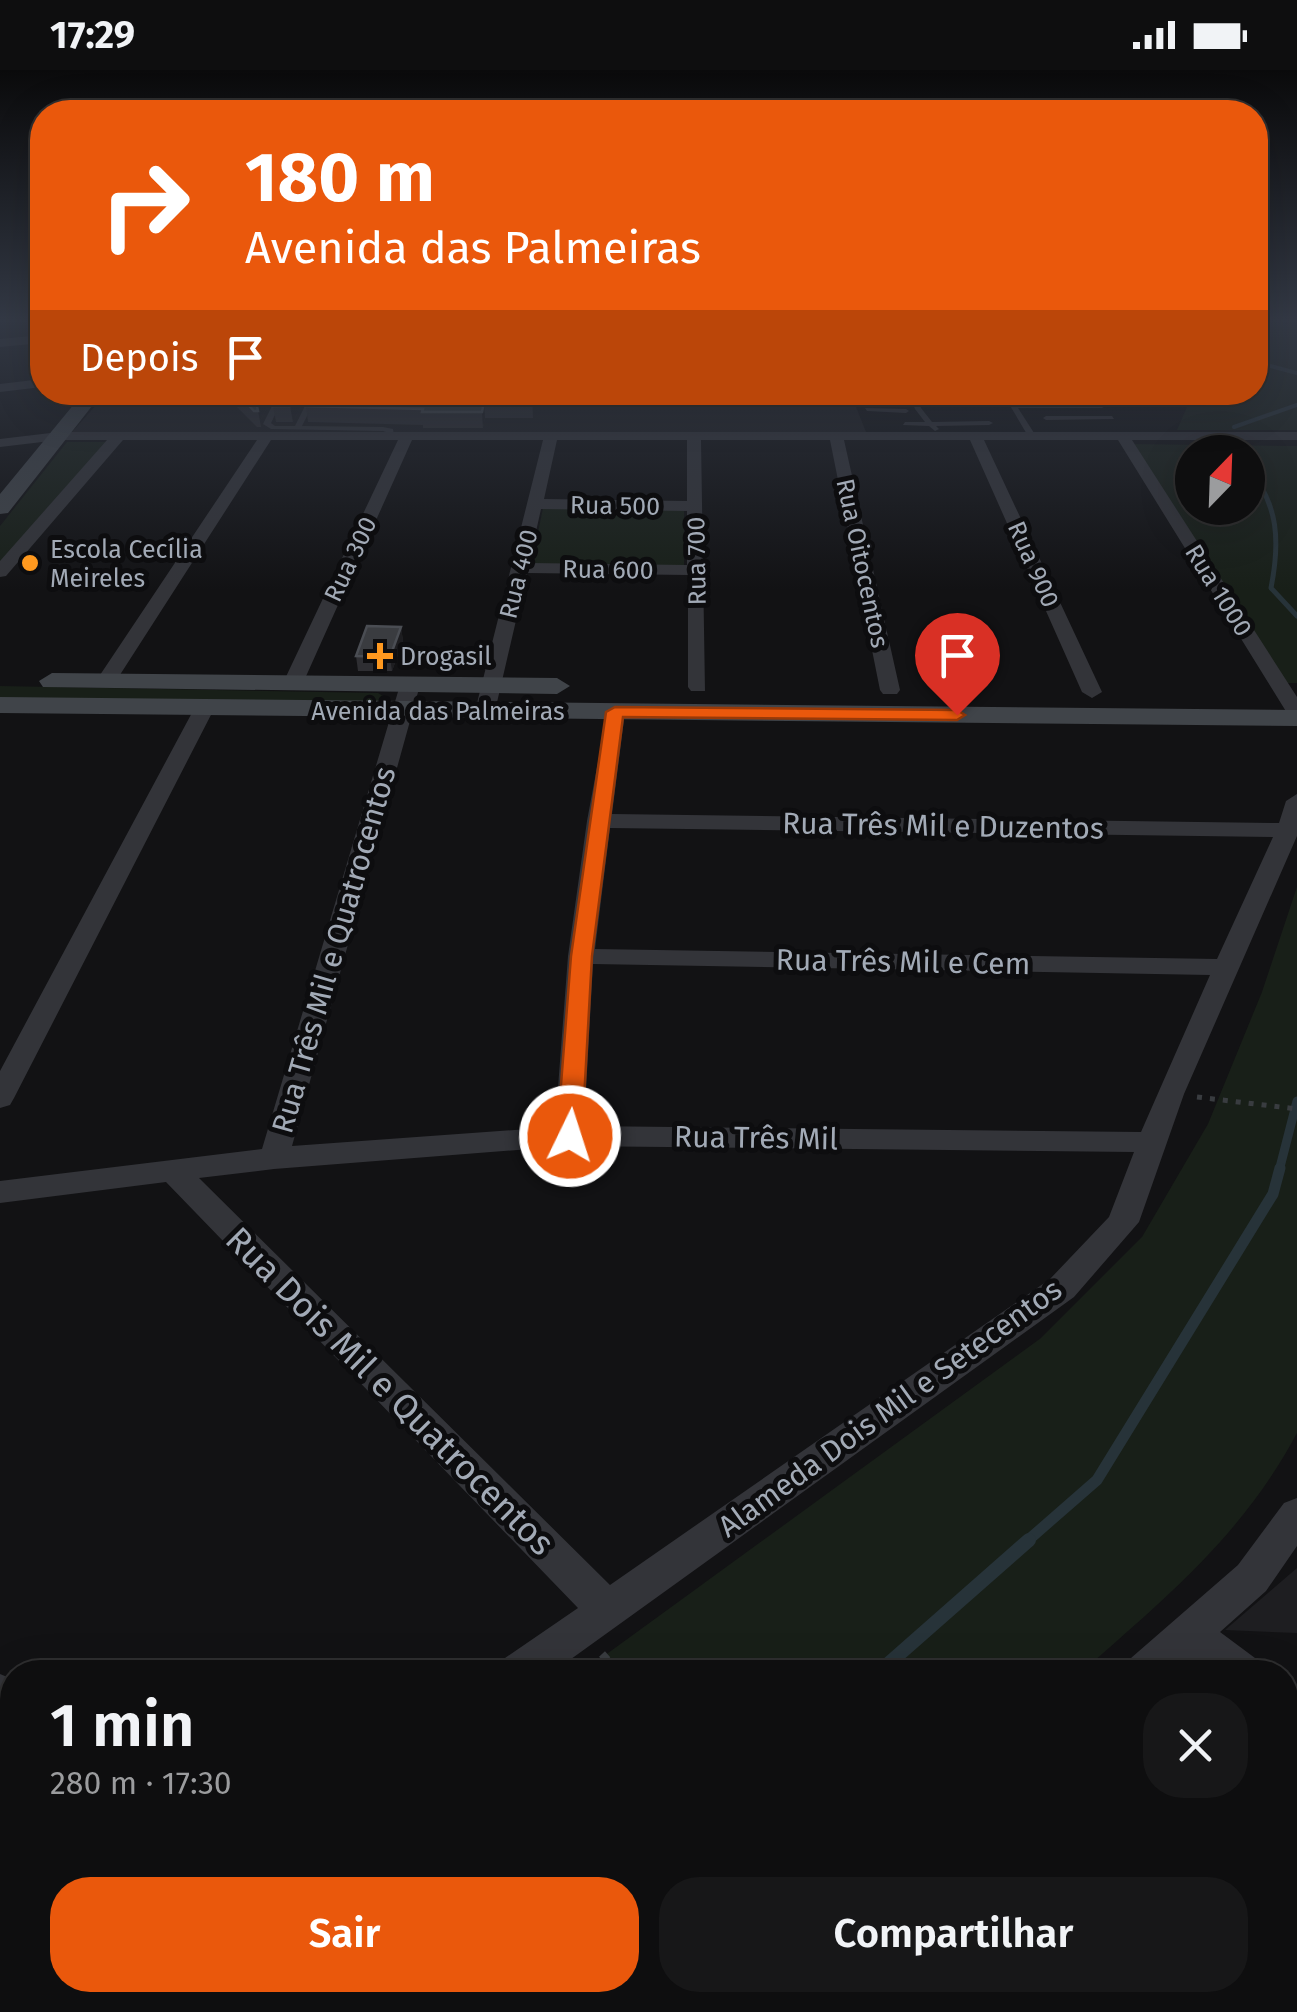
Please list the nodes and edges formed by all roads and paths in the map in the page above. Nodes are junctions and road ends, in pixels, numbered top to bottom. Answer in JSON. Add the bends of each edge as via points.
{"nodes":[{"id":1,"x":918,"y":409,"type":"edge"},
{"id":2,"x":80,"y":410,"type":"edge"},
{"id":3,"x":274,"y":410,"type":"edge"},
{"id":4,"x":306,"y":410,"type":"edge"},
{"id":5,"x":879,"y":410,"type":"edge"},
{"id":6,"x":914,"y":410,"type":"edge"},
{"id":7,"x":1016,"y":410,"type":"edge"},
{"id":8,"x":1040,"y":410,"type":"edge"},
{"id":9,"x":906,"y":411,"type":"junction"},
{"id":10,"x":1046,"y":418,"type":"junction"},
{"id":11,"x":1112,"y":418,"type":"dead end"},
{"id":12,"x":296,"y":429,"type":"junction"},
{"id":13,"x":907,"y":430,"type":"junction"},
{"id":14,"x":935,"y":430,"type":"junction"},
{"id":15,"x":982,"y":430,"type":"junction"},
{"id":16,"x":59,"y":436,"type":"junction"},
{"id":17,"x":119,"y":436,"type":"junction"},
{"id":18,"x":267,"y":436,"type":"junction"},
{"id":19,"x":398,"y":436,"type":"junction"},
{"id":20,"x":552,"y":436,"type":"junction"},
{"id":21,"x":694,"y":436,"type":"junction"},
{"id":22,"x":836,"y":436,"type":"junction"},
{"id":23,"x":1032,"y":436,"type":"junction"},
{"id":24,"x":1056,"y":436,"type":"junction"},
{"id":25,"x":1122,"y":436,"type":"junction"},
{"id":26,"x":1297,"y":436,"type":"edge"},
{"id":27,"x":0,"y":442,"type":"edge"},
{"id":28,"x":535,"y":504,"type":"junction"},
{"id":29,"x":696,"y":506,"type":"junction"},
{"id":30,"x":0,"y":508,"type":"edge"},
{"id":31,"x":520,"y":568,"type":"junction"},
{"id":32,"x":696,"y":570,"type":"junction"},
{"id":33,"x":0,"y":572,"type":"edge"},
{"id":34,"x":106,"y":681,"type":"junction"},
{"id":35,"x":293,"y":683,"type":"junction"},
{"id":36,"x":698,"y":687,"type":"junction"},
{"id":37,"x":890,"y":690,"type":"junction"},
{"id":38,"x":1092,"y":692,"type":"junction"},
{"id":39,"x":406,"y":697,"type":"junction"},
{"id":40,"x":488,"y":698,"type":"junction"},
{"id":41,"x":0,"y":700,"type":"edge"},
{"id":42,"x":1294,"y":705,"type":"edge"},
{"id":43,"x":204,"y":709,"type":"junction"},
{"id":44,"x":615,"y":712,"type":"junction"},
{"id":45,"x":1297,"y":801,"type":"edge"},
{"id":46,"x":598,"y":821,"type":"junction"},
{"id":47,"x":1288,"y":830,"type":"junction"},
{"id":48,"x":581,"y":956,"type":"junction"},
{"id":49,"x":1224,"y":967,"type":"junction"},
{"id":50,"x":1170,"y":1094,"type":"junction"},
{"id":51,"x":0,"y":1098,"type":"edge"},
{"id":52,"x":1297,"y":1109,"type":"edge"},
{"id":53,"x":570,"y":1136,"type":"junction"},
{"id":54,"x":1154,"y":1142,"type":"junction"},
{"id":55,"x":274,"y":1158,"type":"junction"},
{"id":56,"x":173,"y":1170,"type":"junction"},
{"id":57,"x":0,"y":1192,"type":"edge"},
{"id":58,"x":1297,"y":1515,"type":"edge"},
{"id":59,"x":607,"y":1610,"type":"junction"},
{"id":60,"x":1188,"y":1632,"type":"junction"},
{"id":61,"x":537,"y":1660,"type":"edge"},
{"id":62,"x":1159,"y":1660,"type":"edge"},
{"id":63,"x":1224,"y":1660,"type":"edge"}],
"edges":[{"from":1,"to":14,"type":"lane"},
{"from":2,"to":16,"type":"street"},
{"from":3,"to":12,"type":"lane","via":[[266,424]]},
{"from":4,"to":12,"type":"lane"},
{"from":5,"to":9,"type":"lane"},
{"from":6,"to":9,"type":"lane"},
{"from":7,"to":23,"type":"lane"},
{"from":8,"to":10,"type":"lane"},
{"from":9,"to":13,"type":"lane","via":[[901,416]]},
{"from":10,"to":11,"type":"lane"},
{"from":10,"to":24,"type":"lane"},
{"from":12,"to":19,"type":"lane","via":[[383,428]]},
{"from":13,"to":14,"type":"street"},
{"from":13,"to":22,"type":"street"},
{"from":14,"to":15,"type":"street"},
{"from":15,"to":23,"type":"street"},
{"from":15,"to":38,"type":"street","name":"Rua 900"},
{"from":16,"to":17,"type":"street"},
{"from":16,"to":27,"type":"street"},
{"from":16,"to":30,"type":"street"},
{"from":17,"to":18,"type":"street"},
{"from":17,"to":33,"type":"street"},
{"from":18,"to":19,"type":"street"},
{"from":18,"to":34,"type":"street"},
{"from":19,"to":20,"type":"street"},
{"from":19,"to":35,"type":"street","name":"Rua 300"},
{"from":20,"to":21,"type":"street"},
{"from":20,"to":28,"type":"street","name":"Rua 400"},
{"from":21,"to":22,"type":"street"},
{"from":21,"to":29,"type":"street","name":"Rua 700"},
{"from":22,"to":37,"type":"street","name":"Rua Oitocentos"},
{"from":23,"to":24,"type":"street"},
{"from":24,"to":25,"type":"street"},
{"from":25,"to":26,"type":"street"},
{"from":25,"to":42,"type":"street","name":"Rua 1000"},
{"from":28,"to":29,"type":"street","name":"Rua 500"},
{"from":28,"to":31,"type":"street","name":"Rua 400"},
{"from":29,"to":32,"type":"street","name":"Rua 700"},
{"from":31,"to":32,"type":"street","name":"Rua 600"},
{"from":31,"to":40,"type":"street","name":"Rua 400"},
{"from":32,"to":36,"type":"street","name":"Rua 700"},
{"from":34,"to":35,"type":"street","name":"Avenida das Palmeiras"},
{"from":34,"to":41,"type":"street","name":"Avenida das Palmeiras"},
{"from":35,"to":39,"type":"street","name":"Avenida das Palmeiras"},
{"from":36,"to":37,"type":"street","name":"Avenida das Palmeiras"},
{"from":36,"to":40,"type":"street","name":"Avenida das Palmeiras"},
{"from":37,"to":38,"type":"street","name":"Avenida das Palmeiras"},
{"from":38,"to":42,"type":"street","name":"Avenida das Palmeiras"},
{"from":39,"to":40,"type":"street","name":"Avenida das Palmeiras"},
{"from":39,"to":43,"type":"street","name":"Avenida das Palmeiras"},
{"from":39,"to":55,"type":"street","name":"Rua Três Mil e Quatrocentos"},
{"from":40,"to":44,"type":"street","name":"Avenida das Palmeiras"},
{"from":41,"to":43,"type":"street","name":"Avenida das Palmeiras"},
{"from":42,"to":44,"type":"street","name":"Avenida das Palmeiras"},
{"from":43,"to":51,"type":"street"},
{"from":44,"to":46,"type":"street"},
{"from":45,"to":47,"type":"street","name":"Alameda Dois Mil e Setecentos"},
{"from":46,"to":47,"type":"street","name":"Rua Três Mil e Duzentos"},
{"from":46,"to":48,"type":"street"},
{"from":47,"to":49,"type":"street","name":"Alameda Dois Mil e Setecentos"},
{"from":48,"to":49,"type":"street","name":"Rua Três Mil e Cem"},
{"from":48,"to":53,"type":"street"},
{"from":49,"to":50,"type":"street","name":"Alameda Dois Mil e Setecentos"},
{"from":50,"to":52,"type":"path"},
{"from":50,"to":54,"type":"street","name":"Alameda Dois Mil e Setecentos"},
{"from":53,"to":54,"type":"street","name":"Rua Três Mil"},
{"from":53,"to":55,"type":"street","name":"Rua Três Mil"},
{"from":54,"to":59,"type":"street","name":"Alameda Dois Mil e Setecentos","via":[[1123,1222],[1062,1288]]},
{"from":55,"to":56,"type":"street","name":"Rua Três Mil"},
{"from":56,"to":57,"type":"street","name":"Rua Três Mil"},
{"from":56,"to":59,"type":"street","name":"Rua Dois Mil e Quatrocentos"},
{"from":58,"to":60,"type":"street","via":[[1252,1578]]},
{"from":59,"to":61,"type":"street","name":"Alameda Dois Mil e Setecentos"},
{"from":60,"to":62,"type":"street"},
{"from":60,"to":63,"type":"street"}]}
